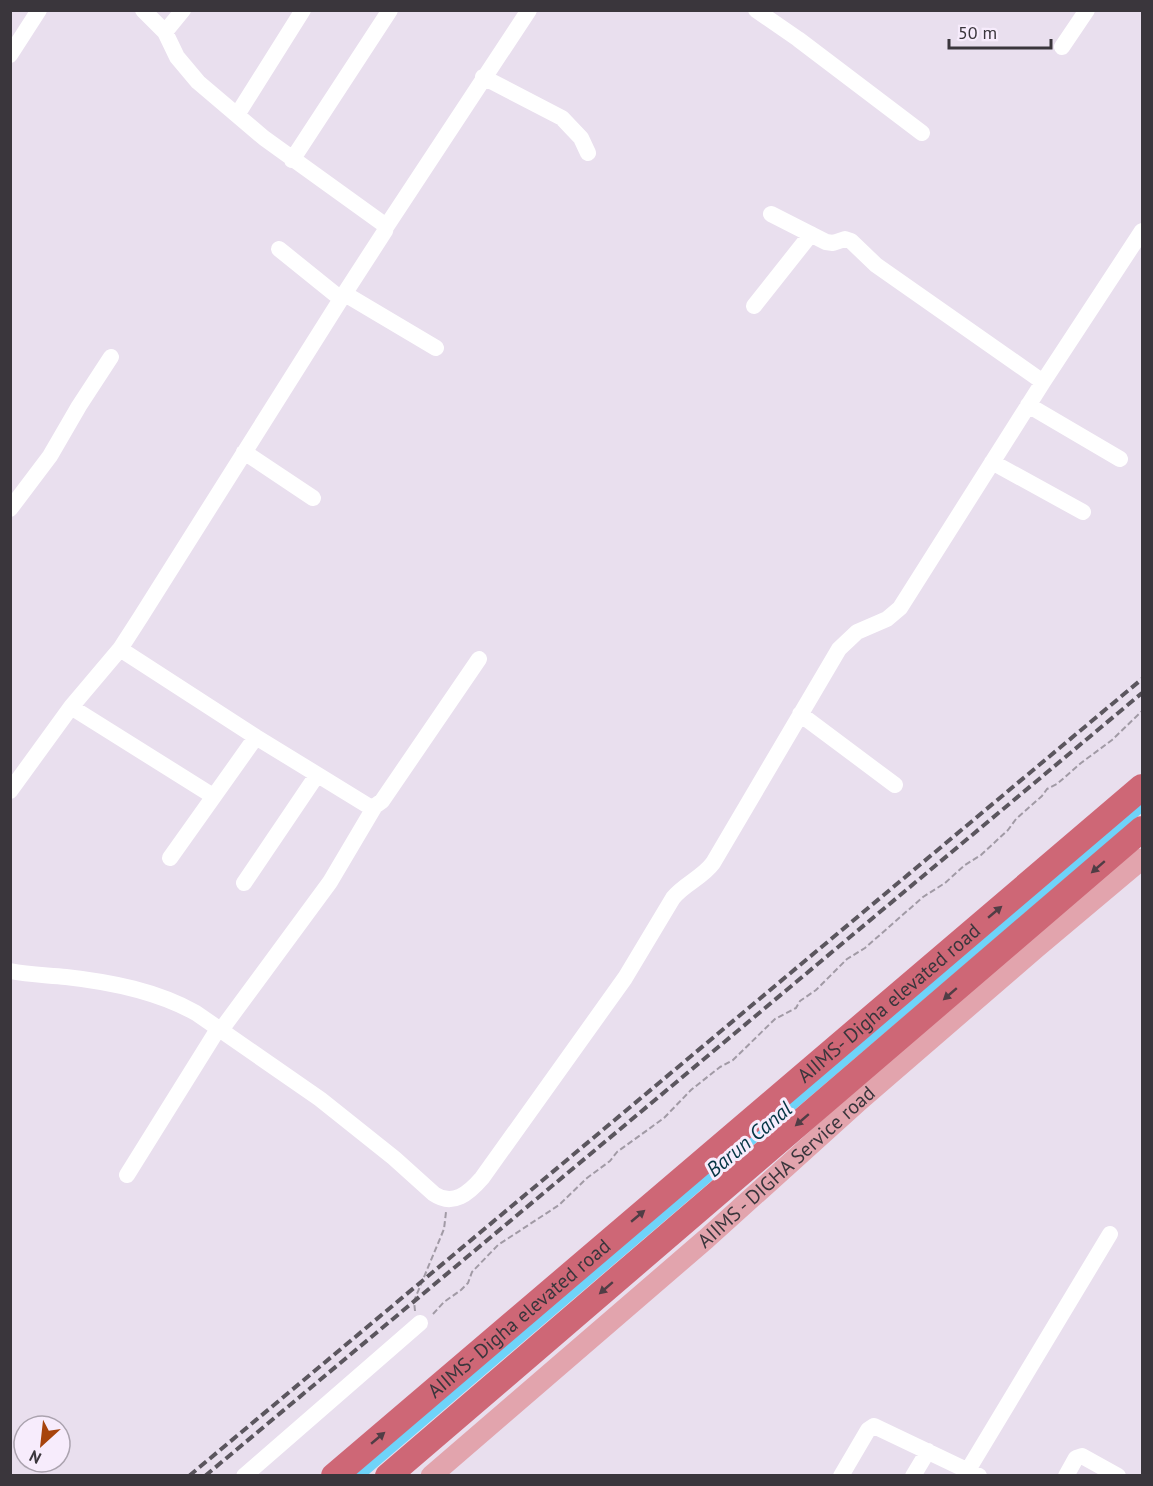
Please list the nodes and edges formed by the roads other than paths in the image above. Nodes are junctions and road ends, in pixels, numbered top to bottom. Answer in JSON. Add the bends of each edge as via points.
{"nodes":[{"id":1,"x":39,"y":10,"type":"edge"},
{"id":2,"x":143,"y":10,"type":"edge"},
{"id":3,"x":183,"y":10,"type":"edge"},
{"id":4,"x":303,"y":10,"type":"edge"},
{"id":5,"x":390,"y":10,"type":"edge"},
{"id":6,"x":529,"y":10,"type":"edge"},
{"id":7,"x":756,"y":10,"type":"edge"},
{"id":8,"x":1087,"y":10,"type":"edge"},
{"id":9,"x":165,"y":32,"type":"junction"},
{"id":10,"x":1062,"y":47,"type":"dead end"},
{"id":11,"x":10,"y":55,"type":"edge"},
{"id":12,"x":483,"y":77,"type":"junction"},
{"id":13,"x":237,"y":115,"type":"junction"},
{"id":14,"x":922,"y":133,"type":"dead end"},
{"id":15,"x":588,"y":153,"type":"dead end"},
{"id":16,"x":292,"y":160,"type":"junction"},
{"id":17,"x":771,"y":214,"type":"dead end"},
{"id":18,"x":386,"y":227,"type":"junction"},
{"id":19,"x":1143,"y":231,"type":"edge"},
{"id":20,"x":811,"y":234,"type":"junction"},
{"id":21,"x":279,"y":249,"type":"dead end"},
{"id":22,"x":343,"y":297,"type":"junction"},
{"id":23,"x":754,"y":306,"type":"dead end"},
{"id":24,"x":436,"y":348,"type":"dead end"},
{"id":25,"x":111,"y":357,"type":"dead end"},
{"id":26,"x":1043,"y":382,"type":"junction"},
{"id":27,"x":1028,"y":405,"type":"junction"},
{"id":28,"x":244,"y":452,"type":"junction"},
{"id":29,"x":1120,"y":459,"type":"dead end"},
{"id":30,"x":992,"y":462,"type":"junction"},
{"id":31,"x":314,"y":498,"type":"dead end"},
{"id":32,"x":10,"y":509,"type":"edge"},
{"id":33,"x":1083,"y":512,"type":"dead end"},
{"id":34,"x":120,"y":649,"type":"junction"},
{"id":35,"x":479,"y":659,"type":"dead end"},
{"id":36,"x":71,"y":707,"type":"junction"},
{"id":37,"x":800,"y":714,"type":"junction"},
{"id":38,"x":256,"y":737,"type":"junction"},
{"id":39,"x":317,"y":775,"type":"junction"},
{"id":40,"x":895,"y":785,"type":"dead end"},
{"id":41,"x":1143,"y":787,"type":"edge"},
{"id":42,"x":10,"y":791,"type":"edge"},
{"id":43,"x":213,"y":796,"type":"junction"},
{"id":44,"x":375,"y":806,"type":"junction"},
{"id":45,"x":1143,"y":829,"type":"edge"},
{"id":46,"x":170,"y":858,"type":"dead end"},
{"id":47,"x":1143,"y":859,"type":"edge"},
{"id":48,"x":244,"y":883,"type":"dead end"},
{"id":49,"x":10,"y":971,"type":"edge"},
{"id":50,"x":219,"y":1029,"type":"junction"},
{"id":51,"x":127,"y":1175,"type":"dead end"},
{"id":52,"x":1110,"y":1234,"type":"dead end"},
{"id":53,"x":420,"y":1323,"type":"road end"},
{"id":54,"x":928,"y":1451,"type":"junction"},
{"id":55,"x":974,"y":1473,"type":"edge"},
{"id":56,"x":244,"y":1476,"type":"edge"},
{"id":57,"x":334,"y":1476,"type":"edge"},
{"id":58,"x":388,"y":1476,"type":"edge"},
{"id":59,"x":431,"y":1476,"type":"edge"},
{"id":60,"x":841,"y":1476,"type":"edge"},
{"id":61,"x":913,"y":1476,"type":"edge"},
{"id":62,"x":1066,"y":1476,"type":"edge"},
{"id":63,"x":1118,"y":1476,"type":"edge"}],
"edges":[{"from":1,"to":11,"type":"street"},
{"from":2,"to":9,"type":"street"},
{"from":3,"to":9,"type":"street"},
{"from":4,"to":13,"type":"street"},
{"from":5,"to":16,"type":"street"},
{"from":6,"to":12,"type":"street"},
{"from":7,"to":14,"type":"street"},
{"from":8,"to":10,"type":"street"},
{"from":9,"to":13,"type":"street","via":[[177,57],[198,82]]},
{"from":12,"to":15,"type":"street","via":[[562,118],[581,138]]},
{"from":12,"to":18,"type":"street"},
{"from":13,"to":16,"type":"street"},
{"from":16,"to":18,"type":"street"},
{"from":17,"to":20,"type":"street"},
{"from":18,"to":22,"type":"street"},
{"from":19,"to":26,"type":"street"},
{"from":20,"to":23,"type":"street"},
{"from":20,"to":26,"type":"street","via":[[830,243],[851,241],[876,266]]},
{"from":21,"to":22,"type":"street"},
{"from":22,"to":24,"type":"street"},
{"from":22,"to":28,"type":"street"},
{"from":25,"to":32,"type":"street","via":[[50,456]]},
{"from":26,"to":27,"type":"street"},
{"from":27,"to":29,"type":"street"},
{"from":27,"to":30,"type":"street"},
{"from":28,"to":31,"type":"street"},
{"from":28,"to":34,"type":"street"},
{"from":30,"to":33,"type":"street"},
{"from":30,"to":37,"type":"street","via":[[900,608],[848,639]]},
{"from":34,"to":36,"type":"street"},
{"from":34,"to":38,"type":"street"},
{"from":35,"to":44,"type":"street"},
{"from":36,"to":42,"type":"street"},
{"from":36,"to":43,"type":"street"},
{"from":37,"to":40,"type":"street"},
{"from":37,"to":50,"type":"street","via":[[712,863],[678,891],[625,978],[482,1178],[459,1198],[440,1199],[320,1100]]},
{"from":38,"to":39,"type":"street"},
{"from":38,"to":43,"type":"street"},
{"from":39,"to":44,"type":"street","via":[[366,805]]},
{"from":39,"to":48,"type":"street"},
{"from":57,"to":41,"type":"highway","name":"AIIMS- Digha elevated road","one_way":true},
{"from":43,"to":46,"type":"street"},
{"from":44,"to":50,"type":"street","via":[[330,882]]},
{"from":45,"to":58,"type":"highway","name":"AIIMS- Digha elevated road","one_way":true},
{"from":47,"to":59,"type":"main road","name":"AIIMS - DIGHA Service road","via":[[859,1101]]},
{"from":49,"to":50,"type":"street","via":[[101,982],[158,995]]},
{"from":50,"to":51,"type":"street"},
{"from":52,"to":55,"type":"street"},
{"from":53,"to":56,"type":"street"},
{"from":54,"to":55,"type":"street"},
{"from":54,"to":60,"type":"street","via":[[873,1426]]},
{"from":54,"to":61,"type":"street"},
{"from":62,"to":63,"type":"street","via":[[1082,1456]]}]}
